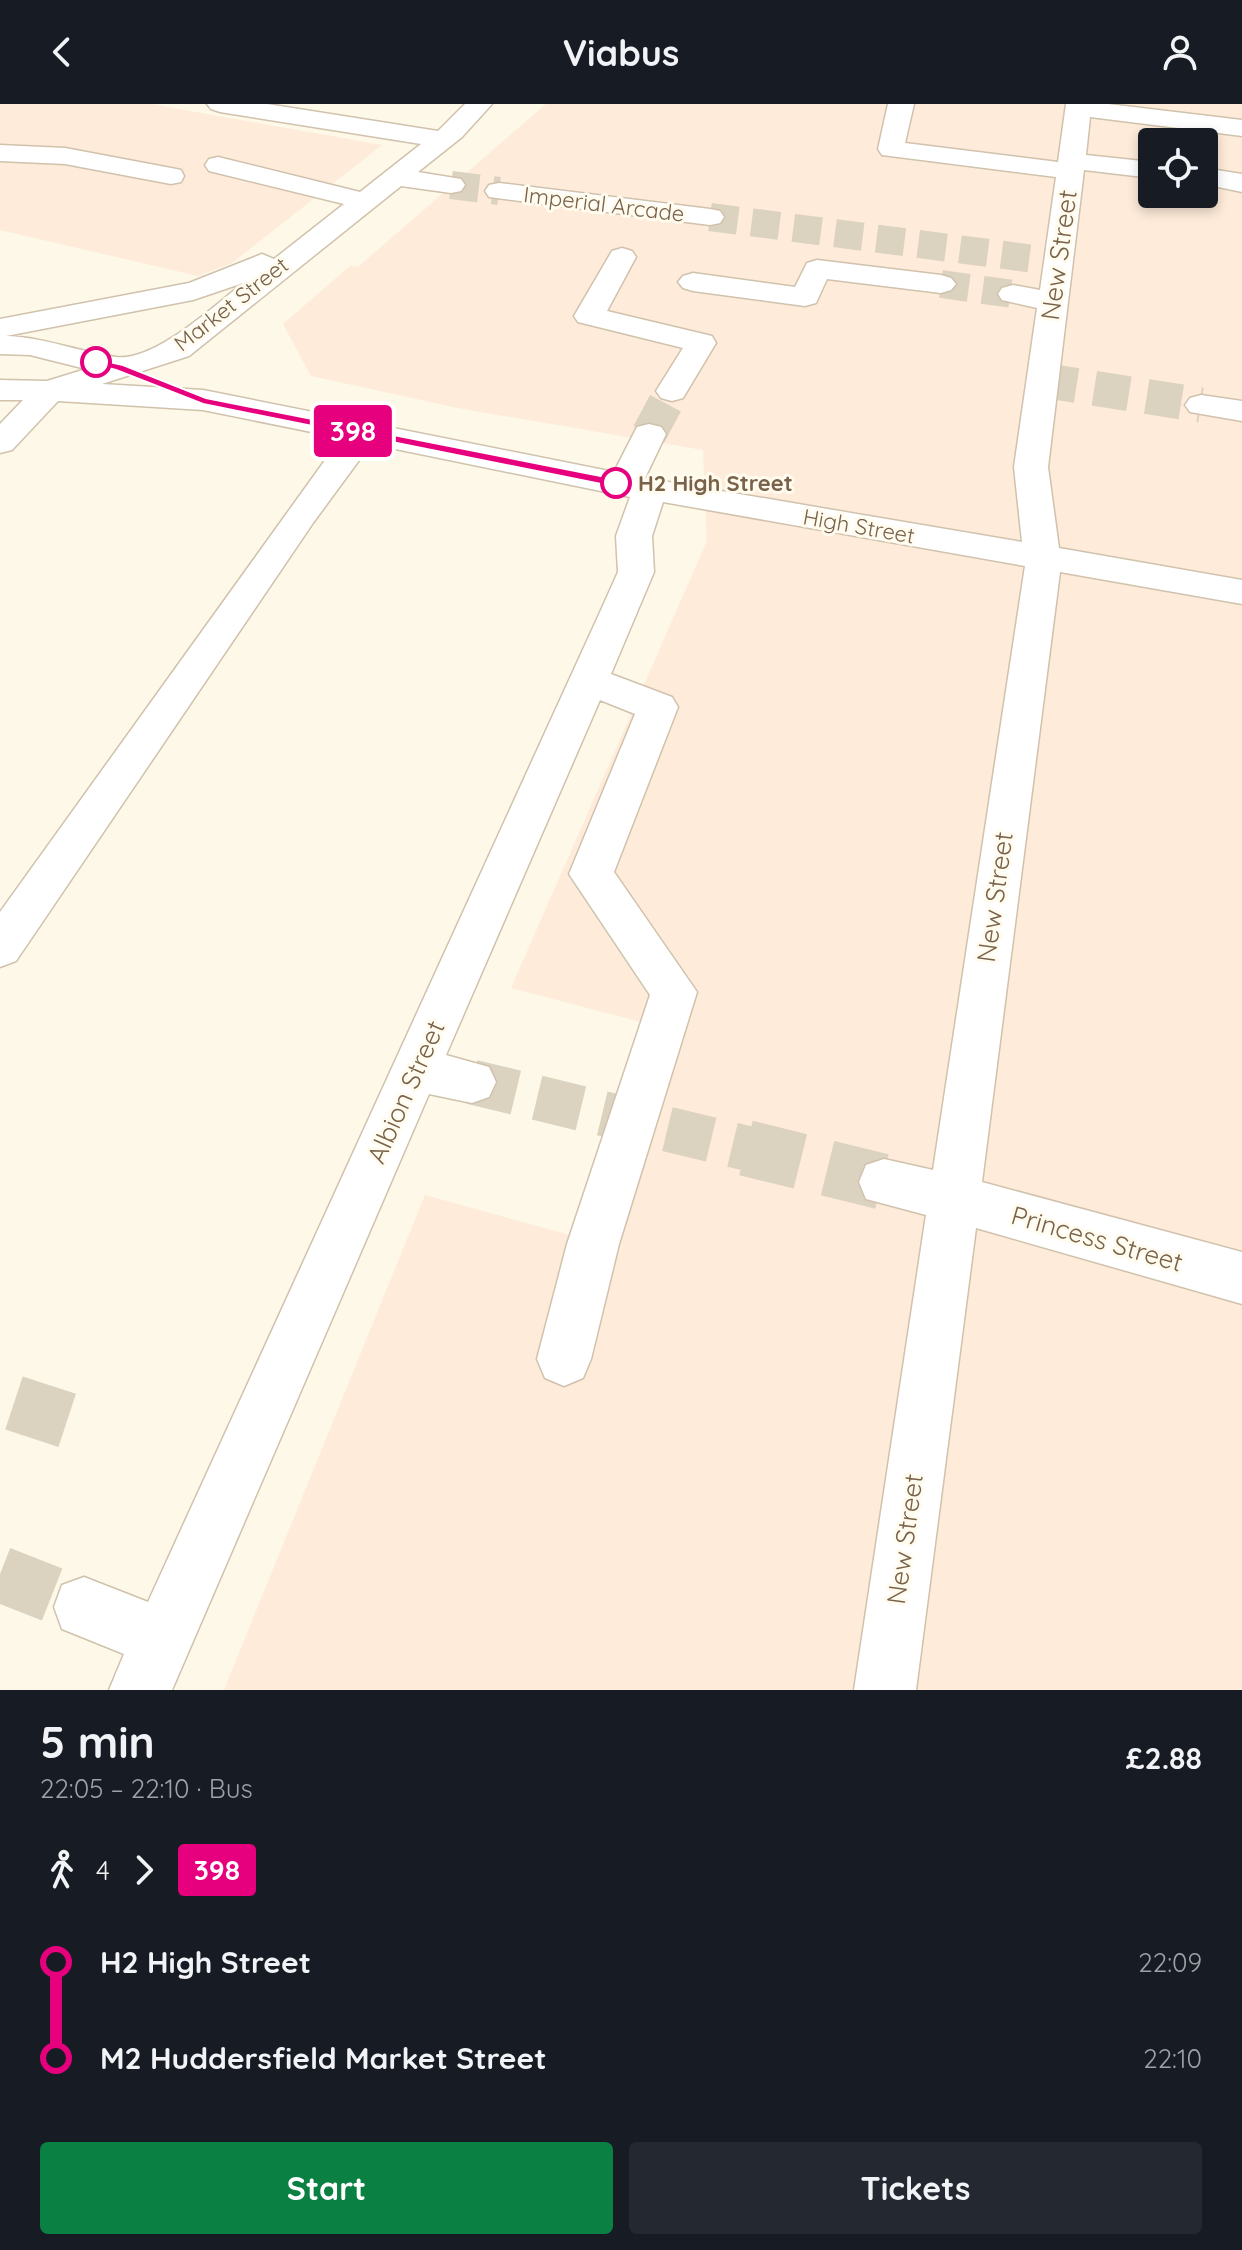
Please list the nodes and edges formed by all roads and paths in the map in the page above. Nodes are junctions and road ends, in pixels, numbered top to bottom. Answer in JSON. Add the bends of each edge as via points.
{"nodes":[{"id":1,"x":220,"y":104,"type":"edge"},
{"id":2,"x":479,"y":104,"type":"edge"},
{"id":3,"x":901,"y":104,"type":"edge"},
{"id":4,"x":1079,"y":106,"type":"edge"},
{"id":5,"x":1242,"y":128,"type":"edge"},
{"id":6,"x":442,"y":140,"type":"junction"},
{"id":7,"x":0,"y":153,"type":"edge"},
{"id":8,"x":218,"y":165,"type":"dead end"},
{"id":9,"x":1071,"y":166,"type":"junction"},
{"id":10,"x":1138,"y":169,"type":"edge"},
{"id":11,"x":171,"y":176,"type":"dead end"},
{"id":12,"x":393,"y":177,"type":"junction"},
{"id":13,"x":1218,"y":178,"type":"edge"},
{"id":14,"x":1242,"y":184,"type":"edge"},
{"id":15,"x":451,"y":185,"type":"tunnel mouth"},
{"id":16,"x":499,"y":191,"type":"tunnel mouth"},
{"id":17,"x":363,"y":201,"type":"junction"},
{"id":18,"x":710,"y":217,"type":"tunnel mouth"},
{"id":19,"x":318,"y":236,"type":"junction"},
{"id":20,"x":622,"y":257,"type":"dead end"},
{"id":21,"x":693,"y":282,"type":"dead end"},
{"id":22,"x":941,"y":284,"type":"tunnel mouth"},
{"id":23,"x":0,"y":328,"type":"edge"},
{"id":24,"x":0,"y":345,"type":"edge"},
{"id":25,"x":119,"y":368,"type":"junction"},
{"id":26,"x":0,"y":390,"type":"edge"},
{"id":27,"x":50,"y":391,"type":"junction"},
{"id":28,"x":672,"y":391,"type":"tunnel mouth"},
{"id":29,"x":203,"y":400,"type":"junction"},
{"id":30,"x":1201,"y":405,"type":"tunnel mouth"},
{"id":31,"x":1242,"y":411,"type":"edge"},
{"id":32,"x":362,"y":433,"type":"junction"},
{"id":33,"x":649,"y":434,"type":"tunnel mouth"},
{"id":34,"x":0,"y":443,"type":"edge"},
{"id":35,"x":638,"y":487,"type":"junction"},
{"id":36,"x":1043,"y":558,"type":"junction"},
{"id":37,"x":1242,"y":592,"type":"edge"},
{"id":38,"x":589,"y":681,"type":"junction"},
{"id":39,"x":0,"y":948,"type":"edge"},
{"id":40,"x":416,"y":1070,"type":"junction"},
{"id":41,"x":472,"y":1082,"type":"tunnel mouth"},
{"id":42,"x":884,"y":1182,"type":"tunnel mouth"},
{"id":43,"x":952,"y":1198,"type":"junction"},
{"id":44,"x":1229,"y":1276,"type":"edge"},
{"id":45,"x":564,"y":1359,"type":"dead end"},
{"id":46,"x":84,"y":1607,"type":"tunnel mouth"},
{"id":47,"x":152,"y":1664,"type":"edge"},
{"id":48,"x":885,"y":1690,"type":"edge"}],
"edges":[{"from":1,"to":6,"type":"street"},
{"from":2,"to":6,"type":"street","name":"Market Street"},
{"from":3,"to":9,"type":"street","via":[[891,149]]},
{"from":4,"to":5,"type":"street"},
{"from":4,"to":9,"type":"street","name":"New Street"},
{"from":6,"to":12,"type":"street","name":"Market Street"},
{"from":7,"to":11,"type":"street","via":[[65,156]]},
{"from":8,"to":17,"type":"street"},
{"from":9,"to":10,"type":"street"},
{"from":9,"to":36,"type":"street","name":"New Street","via":[[1033,298],[1031,467]]},
{"from":12,"to":15,"type":"street"},
{"from":12,"to":17,"type":"street","name":"Market Street"},
{"from":13,"to":14,"type":"street"},
{"from":16,"to":18,"type":"street","name":"Imperial Arcade"},
{"from":17,"to":19,"type":"street","name":"Market Street"},
{"from":19,"to":23,"type":"street","name":"Market Street","via":[[218,284]]},
{"from":19,"to":25,"type":"street","name":"Market Street","via":[[178,349]]},
{"from":20,"to":28,"type":"street","via":[[589,316],[701,343]]},
{"from":21,"to":22,"type":"street","via":[[805,297],[817,269]]},
{"from":24,"to":25,"type":"street","name":"High Street","via":[[30,346]]},
{"from":25,"to":27,"type":"street","name":"Market Street"},
{"from":25,"to":29,"type":"street","name":"High Street"},
{"from":26,"to":27,"type":"street","name":"Market Street"},
{"from":27,"to":29,"type":"street","name":"High Street"},
{"from":27,"to":34,"type":"street"},
{"from":29,"to":32,"type":"street","name":"High Street"},
{"from":30,"to":31,"type":"street"},
{"from":32,"to":35,"type":"street","name":"High Street"},
{"from":32,"to":39,"type":"street"},
{"from":33,"to":35,"type":"street","name":"Albion Street"},
{"from":35,"to":36,"type":"street","name":"High Street"},
{"from":35,"to":38,"type":"street","name":"Albion Street","via":[[636,572]]},
{"from":36,"to":37,"type":"street","name":"High Street"},
{"from":36,"to":43,"type":"street","name":"New Street"},
{"from":38,"to":40,"type":"street","name":"Albion Street"},
{"from":38,"to":45,"type":"street","via":[[658,707],[591,874],[674,992],[593,1244]]},
{"from":40,"to":41,"type":"street"},
{"from":40,"to":47,"type":"street","name":"Albion Street"},
{"from":42,"to":43,"type":"street","name":"Princess Street"},
{"from":43,"to":44,"type":"street","name":"Princess Street"},
{"from":43,"to":48,"type":"street","name":"New Street"},
{"from":46,"to":47,"type":"street"}]}
